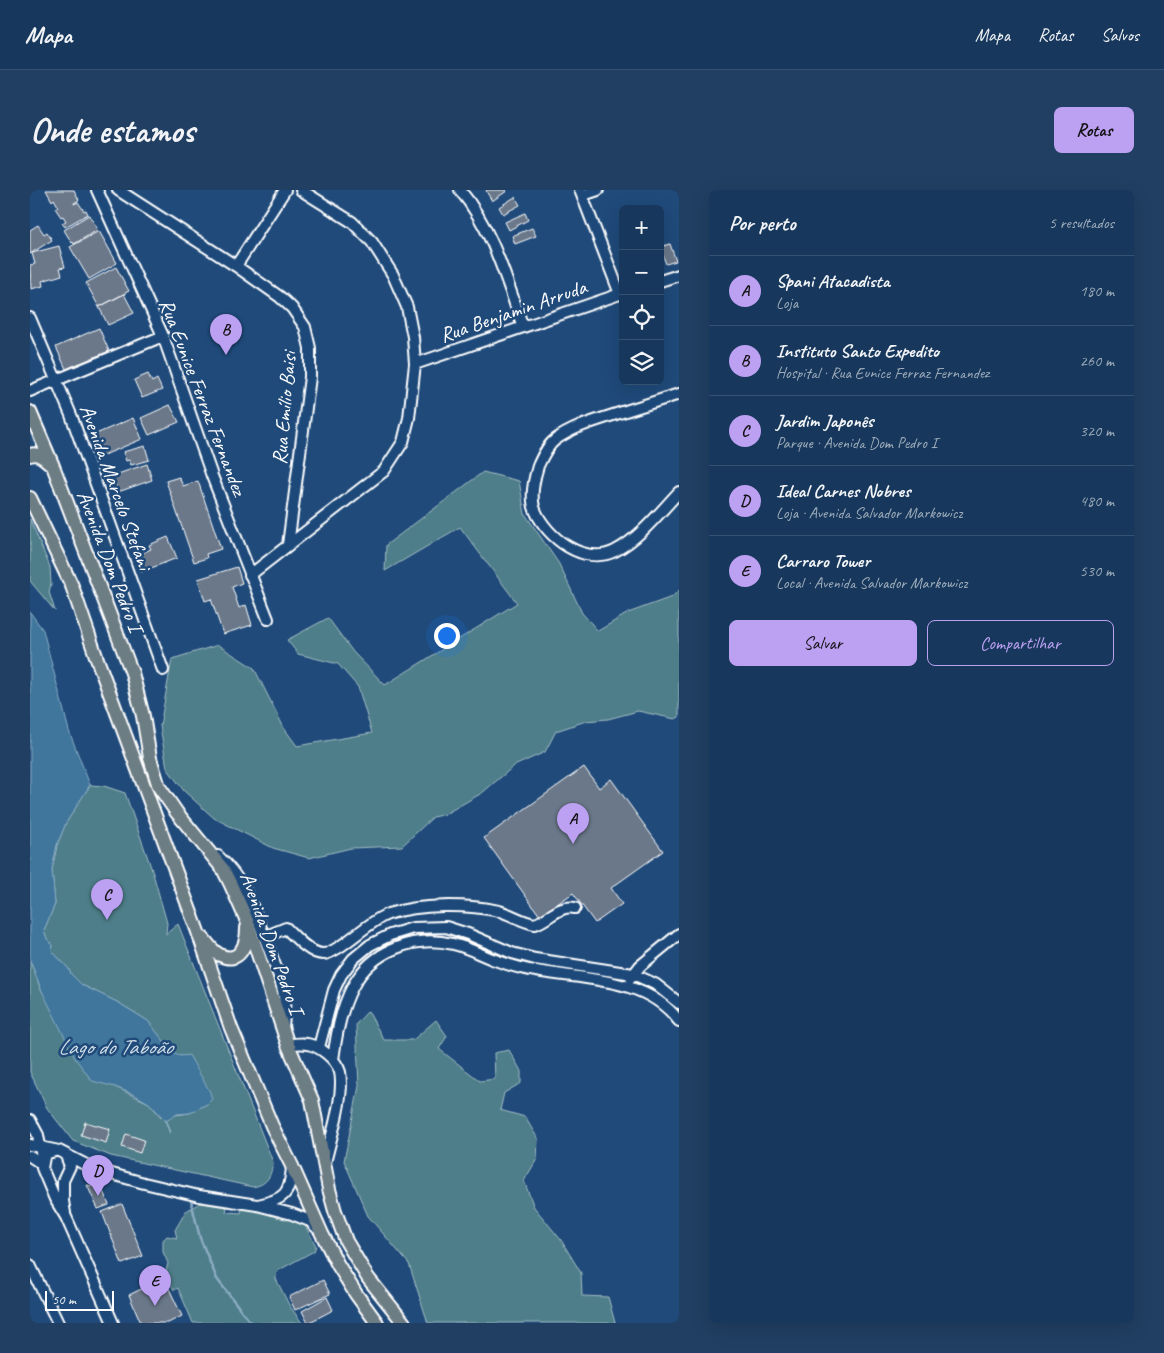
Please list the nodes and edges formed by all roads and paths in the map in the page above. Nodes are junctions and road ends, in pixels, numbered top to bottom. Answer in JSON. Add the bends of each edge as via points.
{"nodes":[{"id":1,"x":97,"y":190,"type":"edge"},
{"id":2,"x":118,"y":190,"type":"edge"},
{"id":3,"x":285,"y":190,"type":"edge"},
{"id":4,"x":301,"y":190,"type":"edge"},
{"id":5,"x":460,"y":190,"type":"edge"},
{"id":6,"x":598,"y":190,"type":"edge"},
{"id":7,"x":582,"y":192,"type":"edge"},
{"id":8,"x":236,"y":266,"type":"junction"},
{"id":9,"x":679,"y":276,"type":"edge"},
{"id":10,"x":664,"y":280,"type":"edge"},
{"id":11,"x":619,"y":289,"type":"edge"},
{"id":12,"x":619,"y":295,"type":"edge"},
{"id":13,"x":30,"y":318,"type":"edge"},
{"id":14,"x":523,"y":327,"type":"junction"},
{"id":15,"x":163,"y":336,"type":"junction"},
{"id":16,"x":415,"y":364,"type":"junction"},
{"id":17,"x":56,"y":381,"type":"junction"},
{"id":18,"x":30,"y":391,"type":"edge"},
{"id":19,"x":679,"y":394,"type":"edge"},
{"id":20,"x":30,"y":412,"type":"edge"},
{"id":21,"x":30,"y":455,"type":"edge"},
{"id":22,"x":53,"y":466,"type":"junction"},
{"id":23,"x":679,"y":492,"type":"edge"},
{"id":24,"x":30,"y":498,"type":"edge"},
{"id":25,"x":288,"y":545,"type":"junction"},
{"id":26,"x":250,"y":575,"type":"junction"},
{"id":27,"x":268,"y":619,"type":"dead end"},
{"id":28,"x":163,"y":670,"type":"dead end"},
{"id":29,"x":191,"y":831,"type":"junction"},
{"id":30,"x":575,"y":908,"type":"dead end"},
{"id":31,"x":247,"y":922,"type":"junction"},
{"id":32,"x":198,"y":932,"type":"junction"},
{"id":33,"x":679,"y":934,"type":"edge"},
{"id":34,"x":264,"y":937,"type":"junction"},
{"id":35,"x":633,"y":974,"type":"junction"},
{"id":36,"x":628,"y":986,"type":"junction"},
{"id":37,"x":679,"y":1003,"type":"edge"},
{"id":38,"x":679,"y":1021,"type":"edge"},
{"id":39,"x":283,"y":1030,"type":"junction"},
{"id":40,"x":288,"y":1045,"type":"junction"},
{"id":41,"x":319,"y":1047,"type":"junction"},
{"id":42,"x":333,"y":1060,"type":"junction"},
{"id":43,"x":31,"y":1122,"type":"edge"},
{"id":44,"x":30,"y":1139,"type":"edge"},
{"id":45,"x":35,"y":1146,"type":"edge"},
{"id":46,"x":55,"y":1151,"type":"junction"},
{"id":47,"x":30,"y":1156,"type":"edge"},
{"id":48,"x":66,"y":1156,"type":"junction"},
{"id":49,"x":42,"y":1162,"type":"junction"},
{"id":50,"x":292,"y":1166,"type":"junction"},
{"id":51,"x":94,"y":1169,"type":"junction"},
{"id":52,"x":324,"y":1169,"type":"junction"},
{"id":53,"x":67,"y":1173,"type":"junction"},
{"id":54,"x":46,"y":1175,"type":"junction"},
{"id":55,"x":257,"y":1205,"type":"junction"},
{"id":56,"x":66,"y":1216,"type":"junction"},
{"id":57,"x":322,"y":1234,"type":"junction"},
{"id":58,"x":30,"y":1265,"type":"edge"},
{"id":59,"x":58,"y":1323,"type":"edge"},
{"id":60,"x":113,"y":1323,"type":"edge"},
{"id":61,"x":377,"y":1323,"type":"edge"},
{"id":62,"x":404,"y":1323,"type":"edge"}],
"edges":[{"from":1,"to":15,"type":"street","name":"Rua Eunice Ferraz Fernandez"},
{"from":2,"to":8,"type":"street","name":"Rua Emílio Baisi"},
{"from":3,"to":8,"type":"street"},
{"from":4,"to":16,"type":"street","via":[[352,222],[372,242],[393,274],[407,307]]},
{"from":5,"to":14,"type":"street","via":[[492,239]]},
{"from":6,"to":7,"type":"street"},
{"from":7,"to":11,"type":"street"},
{"from":8,"to":25,"type":"street","name":"Rua Emílio Baisi","via":[[292,308],[304,328],[310,348],[310,377]]},
{"from":9,"to":10,"type":"street"},
{"from":12,"to":14,"type":"street","name":"Rua Benjamin Arruda"},
{"from":13,"to":17,"type":"street","name":"Avenida Marcelo Stefani"},
{"from":14,"to":16,"type":"street","name":"Rua Benjamin Arruda"},
{"from":15,"to":17,"type":"street"},
{"from":15,"to":26,"type":"street","name":"Rua Eunice Ferraz Fernandez"},
{"from":16,"to":25,"type":"street","via":[[409,418],[396,456],[384,471]]},
{"from":17,"to":18,"type":"street"},
{"from":17,"to":28,"type":"street","name":"Avenida Marcelo Stefani"},
{"from":19,"to":23,"type":"street","via":[[575,428],[553,441],[542,456],[532,492],[535,509],[546,528],[577,552],[594,555],[613,552],[630,541]]},
{"from":20,"to":22,"type":"main road","name":"Avenida Dom Pedro I"},
{"from":21,"to":22,"type":"main road","via":[[40,455]]},
{"from":22,"to":29,"type":"main road","name":"Avenida Dom Pedro I","via":[[132,673],[159,787]]},
{"from":24,"to":32,"type":"main road","via":[[72,586]]},
{"from":25,"to":26,"type":"street"},
{"from":26,"to":27,"type":"street","name":"Rua Eunice Ferraz Fernandez"},
{"from":29,"to":31,"type":"main road","name":"Avenida Dom Pedro I","via":[[223,869]]},
{"from":29,"to":34,"type":"street","via":[[240,880]]},
{"from":30,"to":34,"type":"street","via":[[559,910],[535,924],[488,909],[441,907],[403,910],[367,925],[328,954],[313,952],[286,928]]},
{"from":31,"to":32,"type":"main road","via":[[244,949],[231,957],[214,952]]},
{"from":31,"to":39,"type":"main road","name":"Avenida Dom Pedro I"},
{"from":32,"to":50,"type":"main road","via":[[232,1028]]},
{"from":33,"to":35,"type":"street"},
{"from":34,"to":39,"type":"street","via":[[284,995]]},
{"from":35,"to":36,"type":"street"},
{"from":35,"to":37,"type":"street","via":[[655,984]]},
{"from":35,"to":41,"type":"street","via":[[512,954],[446,927],[413,928],[370,945],[354,959],[334,990]]},
{"from":36,"to":38,"type":"street","via":[[666,1006]]},
{"from":36,"to":42,"type":"street","via":[[521,968],[446,942],[423,940],[407,944],[388,951],[367,966],[354,984],[346,1000]]},
{"from":39,"to":40,"type":"main road","name":"Avenida Dom Pedro I"},
{"from":40,"to":41,"type":"street","via":[[310,1043]]},
{"from":40,"to":52,"type":"main road","name":"Avenida Dom Pedro I","via":[[312,1100]]},
{"from":41,"to":42,"type":"street"},
{"from":42,"to":52,"type":"street","via":[[340,1071],[341,1084]]},
{"from":43,"to":44,"type":"street"},
{"from":43,"to":45,"type":"street","via":[[38,1135]]},
{"from":45,"to":46,"type":"street"},
{"from":45,"to":49,"type":"street"},
{"from":46,"to":48,"type":"street"},
{"from":46,"to":49,"type":"street","via":[[48,1153]]},
{"from":47,"to":49,"type":"street"},
{"from":48,"to":51,"type":"street"},
{"from":48,"to":53,"type":"street","via":[[70,1162]]},
{"from":49,"to":54,"type":"street"},
{"from":50,"to":55,"type":"street","via":[[284,1196]]},
{"from":50,"to":57,"type":"main road"},
{"from":51,"to":53,"type":"street"},
{"from":51,"to":55,"type":"street","via":[[161,1188]]},
{"from":52,"to":62,"type":"main road","name":"Avenida Dom Pedro I","via":[[346,1241],[368,1278]]},
{"from":53,"to":54,"type":"street","via":[[58,1179]]},
{"from":53,"to":56,"type":"street","via":[[63,1181]]},
{"from":54,"to":56,"type":"street"},
{"from":55,"to":57,"type":"street","via":[[303,1217]]},
{"from":56,"to":60,"type":"street"},
{"from":57,"to":61,"type":"main road","via":[[351,1287]]},
{"from":58,"to":59,"type":"street"}]}
